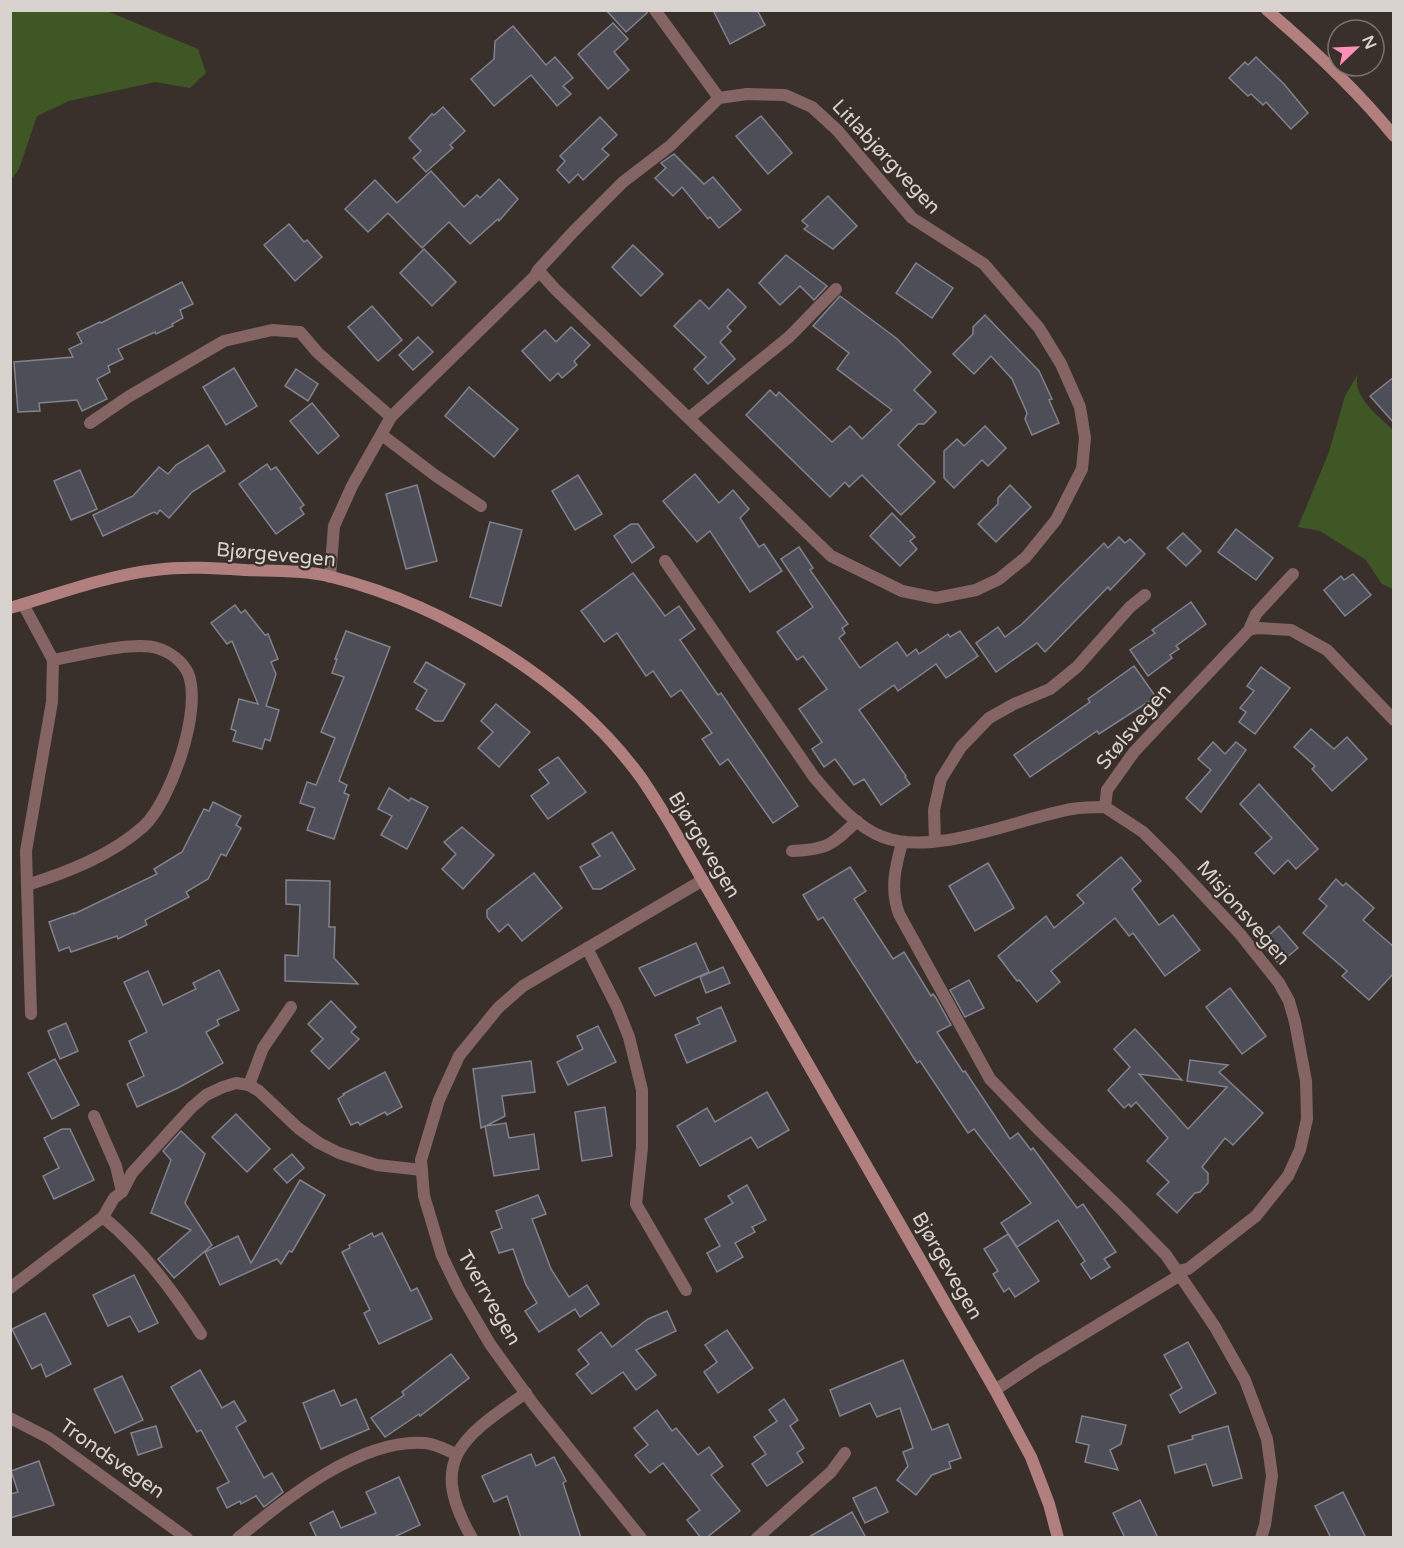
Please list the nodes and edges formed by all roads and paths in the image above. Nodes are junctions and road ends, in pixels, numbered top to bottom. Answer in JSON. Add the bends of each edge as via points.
{"nodes":[{"id":1,"x":655,"y":10,"type":"edge"},
{"id":2,"x":1267,"y":10,"type":"edge"},
{"id":3,"x":719,"y":98,"type":"junction"},
{"id":4,"x":1394,"y":136,"type":"edge"},
{"id":5,"x":538,"y":270,"type":"junction"},
{"id":6,"x":836,"y":290,"type":"dead end"},
{"id":7,"x":391,"y":417,"type":"junction"},
{"id":8,"x":689,"y":418,"type":"junction"},
{"id":9,"x":90,"y":423,"type":"dead end"},
{"id":10,"x":382,"y":435,"type":"junction"},
{"id":11,"x":481,"y":506,"type":"dead end"},
{"id":12,"x":664,"y":561,"type":"dead end"},
{"id":13,"x":1293,"y":574,"type":"dead end"},
{"id":14,"x":330,"y":577,"type":"junction"},
{"id":15,"x":1145,"y":595,"type":"dead end"},
{"id":16,"x":17,"y":606,"type":"edge"},
{"id":17,"x":1249,"y":630,"type":"junction"},
{"id":18,"x":53,"y":660,"type":"junction"},
{"id":19,"x":1394,"y":720,"type":"edge"},
{"id":20,"x":1105,"y":807,"type":"junction"},
{"id":21,"x":856,"y":821,"type":"junction"},
{"id":22,"x":935,"y":841,"type":"junction"},
{"id":23,"x":902,"y":843,"type":"junction"},
{"id":24,"x":792,"y":851,"type":"dead end"},
{"id":25,"x":703,"y":880,"type":"junction"},
{"id":26,"x":27,"y":885,"type":"junction"},
{"id":27,"x":587,"y":948,"type":"junction"},
{"id":28,"x":291,"y":1007,"type":"dead end"},
{"id":29,"x":31,"y":1014,"type":"dead end"},
{"id":30,"x":249,"y":1085,"type":"junction"},
{"id":31,"x":94,"y":1116,"type":"dead end"},
{"id":32,"x":422,"y":1170,"type":"junction"},
{"id":33,"x":122,"y":1192,"type":"junction"},
{"id":34,"x":103,"y":1218,"type":"junction"},
{"id":35,"x":1178,"y":1271,"type":"junction"},
{"id":36,"x":10,"y":1288,"type":"edge"},
{"id":37,"x":686,"y":1290,"type":"dead end"},
{"id":38,"x":201,"y":1334,"type":"dead end"},
{"id":39,"x":995,"y":1390,"type":"junction"},
{"id":40,"x":526,"y":1393,"type":"junction"},
{"id":41,"x":10,"y":1418,"type":"edge"},
{"id":42,"x":845,"y":1453,"type":"dead end"},
{"id":43,"x":456,"y":1454,"type":"junction"},
{"id":44,"x":188,"y":1538,"type":"edge"},
{"id":45,"x":238,"y":1538,"type":"edge"},
{"id":46,"x":472,"y":1538,"type":"edge"},
{"id":47,"x":641,"y":1538,"type":"edge"},
{"id":48,"x":757,"y":1538,"type":"edge"},
{"id":49,"x":1058,"y":1538,"type":"edge"},
{"id":50,"x":1261,"y":1538,"type":"edge"}],
"edges":[{"from":1,"to":3,"type":"street"},
{"from":2,"to":4,"type":"street","via":[[1333,69]]},
{"from":3,"to":5,"type":"street","via":[[670,146],[623,182]]},
{"from":3,"to":8,"type":"street","name":"Litlabjørgvegen","via":[[785,95],[812,107],[837,130],[912,218],[984,264],[1040,328],[1061,364],[1080,407],[1085,438],[1082,470],[1056,520],[1026,557],[999,579],[976,590],[936,598],[902,591],[831,556]]},
{"from":5,"to":7,"type":"street"},
{"from":5,"to":8,"type":"street","name":"Litlabjørgvegen"},
{"from":6,"to":8,"type":"street","via":[[789,337]]},
{"from":7,"to":9,"type":"street","via":[[318,353],[300,332],[272,330],[224,341]]},
{"from":7,"to":10,"type":"street"},
{"from":10,"to":11,"type":"street"},
{"from":10,"to":14,"type":"street","via":[[334,526]]},
{"from":12,"to":21,"type":"street","via":[[814,777]]},
{"from":13,"to":17,"type":"street","name":"Stølsvegen","via":[[1256,614]]},
{"from":14,"to":16,"type":"street","name":"Bjørgevegen","via":[[196,567],[154,570],[100,581]]},
{"from":14,"to":25,"type":"street","name":"Bjørgevegen","via":[[436,615],[512,657],[550,684],[600,731],[641,778]]},
{"from":15,"to":22,"type":"street","via":[[1077,667],[1050,689],[989,718],[961,747],[940,779],[934,810]]},
{"from":16,"to":18,"type":"street","name":"Bjørgevegen"},
{"from":17,"to":19,"type":"street","via":[[1291,630],[1327,650]]},
{"from":17,"to":20,"type":"street","name":"Stølsvegen","via":[[1134,752],[1107,790]]},
{"from":18,"to":26,"type":"street","name":"Bjørgevegen","via":[[52,702],[26,851]]},
{"from":18,"to":26,"type":"street","via":[[143,647],[166,651],[188,675],[189,727],[165,796],[146,824],[103,854]]},
{"from":20,"to":22,"type":"street","via":[[1073,808],[996,830]]},
{"from":20,"to":35,"type":"street","name":"Misjonsvegen","via":[[1158,847],[1240,934],[1279,983],[1295,1022],[1306,1081],[1307,1119],[1300,1150],[1288,1176],[1256,1216],[1188,1269]]},
{"from":21,"to":23,"type":"street","via":[[881,837]]},
{"from":21,"to":24,"type":"street","via":[[830,846]]},
{"from":22,"to":23,"type":"street"},
{"from":23,"to":35,"type":"street","via":[[894,876],[899,914],[995,1085],[1137,1224]]},
{"from":25,"to":27,"type":"street","name":"Tverrvegen"},
{"from":25,"to":39,"type":"street","name":"Bjørgevegen"},
{"from":26,"to":29,"type":"street","name":"Bjørgevegen"},
{"from":27,"to":32,"type":"street","name":"Tverrvegen","via":[[523,986],[498,1008],[459,1056],[439,1100],[421,1160]]},
{"from":27,"to":37,"type":"street","via":[[629,1037],[642,1090],[636,1204]]},
{"from":28,"to":30,"type":"street","via":[[263,1048]]},
{"from":30,"to":32,"type":"street","via":[[298,1128],[339,1154],[377,1165]]},
{"from":30,"to":33,"type":"street","via":[[236,1083],[206,1095],[132,1173]]},
{"from":31,"to":33,"type":"street","via":[[117,1166]]},
{"from":32,"to":40,"type":"street","name":"Tverrvegen","via":[[424,1196],[442,1256],[490,1344]]},
{"from":33,"to":34,"type":"street"},
{"from":34,"to":36,"type":"street"},
{"from":34,"to":38,"type":"street","via":[[126,1236],[150,1264]]},
{"from":35,"to":39,"type":"street","name":"Misjonsvegen","via":[[1177,1277]]},
{"from":35,"to":50,"type":"street","via":[[1245,1380],[1267,1438],[1272,1476]]},
{"from":39,"to":49,"type":"street","name":"Bjørgevegen","via":[[1031,1457]]},
{"from":40,"to":43,"type":"street","via":[[481,1425]]},
{"from":40,"to":47,"type":"street","name":"Tverrvegen"},
{"from":41,"to":44,"type":"street","name":"Trondsvegen","via":[[50,1438]]},
{"from":42,"to":48,"type":"street","via":[[831,1472]]},
{"from":43,"to":45,"type":"street","via":[[428,1443],[412,1443],[384,1448],[345,1463]]},
{"from":43,"to":46,"type":"street","via":[[452,1470],[454,1499]]}]}
